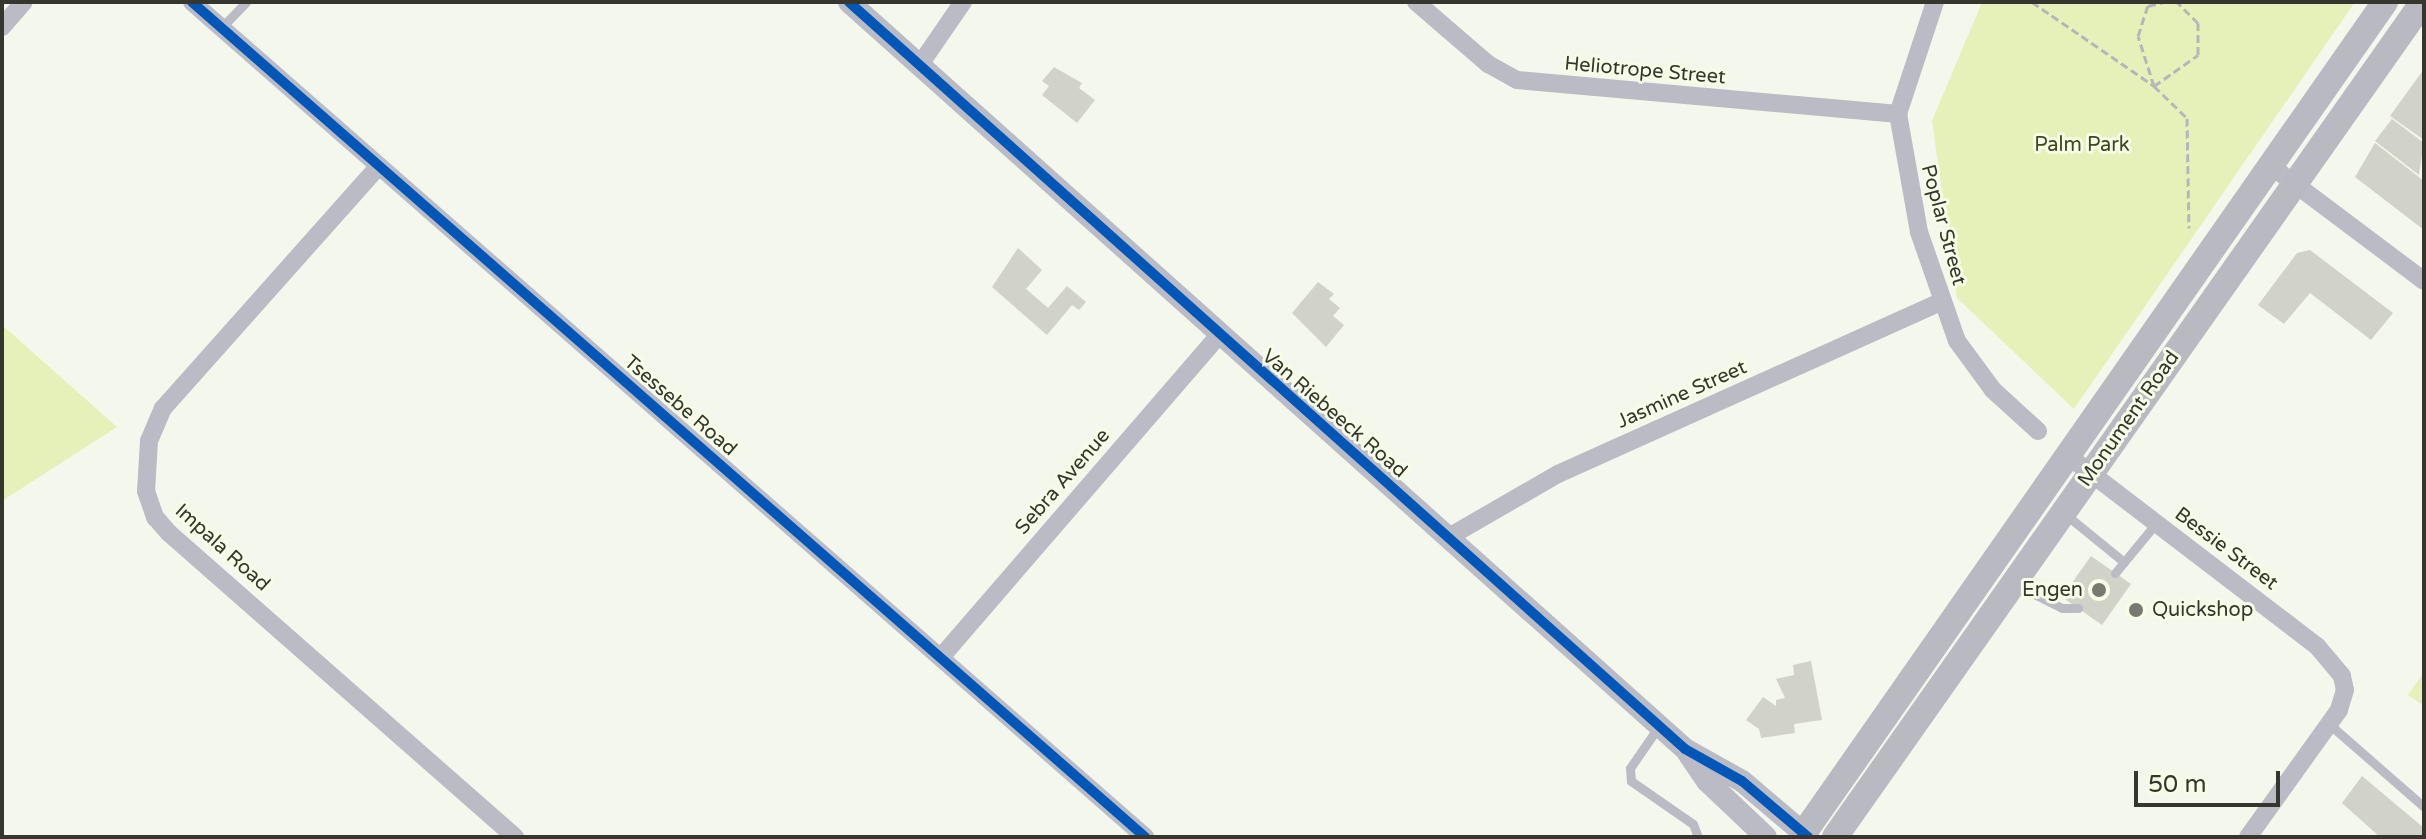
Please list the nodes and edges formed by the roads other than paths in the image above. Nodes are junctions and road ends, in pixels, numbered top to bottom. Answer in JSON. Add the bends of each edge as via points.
{"nodes":[{"id":1,"x":24,"y":2,"type":"edge"},
{"id":2,"x":192,"y":2,"type":"edge"},
{"id":3,"x":246,"y":2,"type":"edge"},
{"id":4,"x":849,"y":2,"type":"edge"},
{"id":5,"x":963,"y":2,"type":"edge"},
{"id":6,"x":1416,"y":2,"type":"edge"},
{"id":7,"x":1935,"y":2,"type":"edge"},
{"id":8,"x":2385,"y":2,"type":"edge"},
{"id":9,"x":2423,"y":2,"type":"edge"},
{"id":10,"x":2,"y":27,"type":"edge"},
{"id":11,"x":221,"y":28,"type":"junction"},
{"id":12,"x":919,"y":66,"type":"junction"},
{"id":13,"x":1898,"y":114,"type":"junction"},
{"id":14,"x":2271,"y":166,"type":"junction"},
{"id":15,"x":378,"y":167,"type":"junction"},
{"id":16,"x":2296,"y":183,"type":"junction"},
{"id":17,"x":2424,"y":281,"type":"edge"},
{"id":18,"x":1941,"y":302,"type":"junction"},
{"id":19,"x":1218,"y":336,"type":"junction"},
{"id":20,"x":2038,"y":431,"type":"dead end"},
{"id":21,"x":2067,"y":455,"type":"junction"},
{"id":22,"x":2090,"y":473,"type":"junction"},
{"id":23,"x":2063,"y":512,"type":"junction"},
{"id":24,"x":2156,"y":523,"type":"junction"},
{"id":25,"x":1447,"y":538,"type":"junction"},
{"id":26,"x":2124,"y":562,"type":"junction"},
{"id":27,"x":2115,"y":573,"type":"dead end"},
{"id":28,"x":2013,"y":583,"type":"junction"},
{"id":29,"x":2078,"y":608,"type":"dead end"},
{"id":30,"x":942,"y":656,"type":"junction"},
{"id":31,"x":2329,"y":724,"type":"junction"},
{"id":32,"x":1659,"y":726,"type":"junction"},
{"id":33,"x":1685,"y":749,"type":"junction"},
{"id":34,"x":2424,"y":807,"type":"edge"},
{"id":35,"x":1804,"y":836,"type":"edge"},
{"id":36,"x":515,"y":837,"type":"edge"},
{"id":37,"x":1145,"y":837,"type":"edge"},
{"id":38,"x":1698,"y":837,"type":"edge"},
{"id":39,"x":1766,"y":837,"type":"edge"},
{"id":40,"x":1835,"y":837,"type":"edge"},
{"id":41,"x":2248,"y":837,"type":"edge"}],
"edges":[{"from":1,"to":10,"type":"street"},
{"from":2,"to":11,"type":"street","name":"Tsessebe Road"},
{"from":3,"to":11,"type":"lane"},
{"from":4,"to":12,"type":"street","name":"Van Riebeeck Road"},
{"from":5,"to":12,"type":"street"},
{"from":6,"to":13,"type":"street","name":"Heliotrope Street","via":[[1488,64],[1517,80]]},
{"from":7,"to":13,"type":"street","name":"Poplar Street"},
{"from":8,"to":14,"type":"main road","name":"Monument Road"},
{"from":9,"to":16,"type":"main road","name":"Monument Road"},
{"from":11,"to":15,"type":"street","name":"Tsessebe Road"},
{"from":12,"to":19,"type":"street","name":"Van Riebeeck Road"},
{"from":13,"to":18,"type":"street","name":"Poplar Street","via":[[1919,232]]},
{"from":14,"to":16,"type":"street"},
{"from":14,"to":21,"type":"main road","name":"Monument Road"},
{"from":15,"to":30,"type":"street","name":"Tsessebe Road"},
{"from":15,"to":36,"type":"street","name":"Impala Road","via":[[163,408],[149,441],[146,491],[155,517],[169,533]]},
{"from":16,"to":17,"type":"street"},
{"from":16,"to":22,"type":"main road","name":"Monument Road"},
{"from":18,"to":20,"type":"street","name":"Poplar Street","via":[[1978,373]]},
{"from":18,"to":25,"type":"street","name":"Jasmine Street","via":[[1558,474]]},
{"from":19,"to":25,"type":"street","name":"Van Riebeeck Road"},
{"from":19,"to":30,"type":"street","name":"Sebra Avenue"},
{"from":21,"to":22,"type":"street","name":"Bessie Street"},
{"from":21,"to":35,"type":"main road","name":"Monument Road"},
{"from":22,"to":23,"type":"main road","name":"Monument Road"},
{"from":22,"to":24,"type":"street","name":"Bessie Street"},
{"from":23,"to":26,"type":"lane"},
{"from":23,"to":28,"type":"main road","name":"Monument Road"},
{"from":24,"to":26,"type":"lane"},
{"from":24,"to":31,"type":"street","name":"Bessie Street","via":[[2317,646],[2342,676],[2345,690]]},
{"from":25,"to":32,"type":"street","name":"Van Riebeeck Road"},
{"from":26,"to":27,"type":"lane"},
{"from":28,"to":29,"type":"lane","via":[[2062,608]]},
{"from":28,"to":40,"type":"main road","name":"Monument Road"},
{"from":30,"to":37,"type":"street","name":"Tsessebe Road"},
{"from":31,"to":34,"type":"lane"},
{"from":31,"to":41,"type":"street"},
{"from":32,"to":33,"type":"street","name":"Van Riebeeck Road"},
{"from":32,"to":38,"type":"lane","via":[[1630,768],[1631,781],[1693,824]]},
{"from":33,"to":35,"type":"street","name":"Van Riebeeck Road","via":[[1742,781]]},
{"from":33,"to":39,"type":"street","name":"Van Riebeeck Road","via":[[1707,781]]}]}
